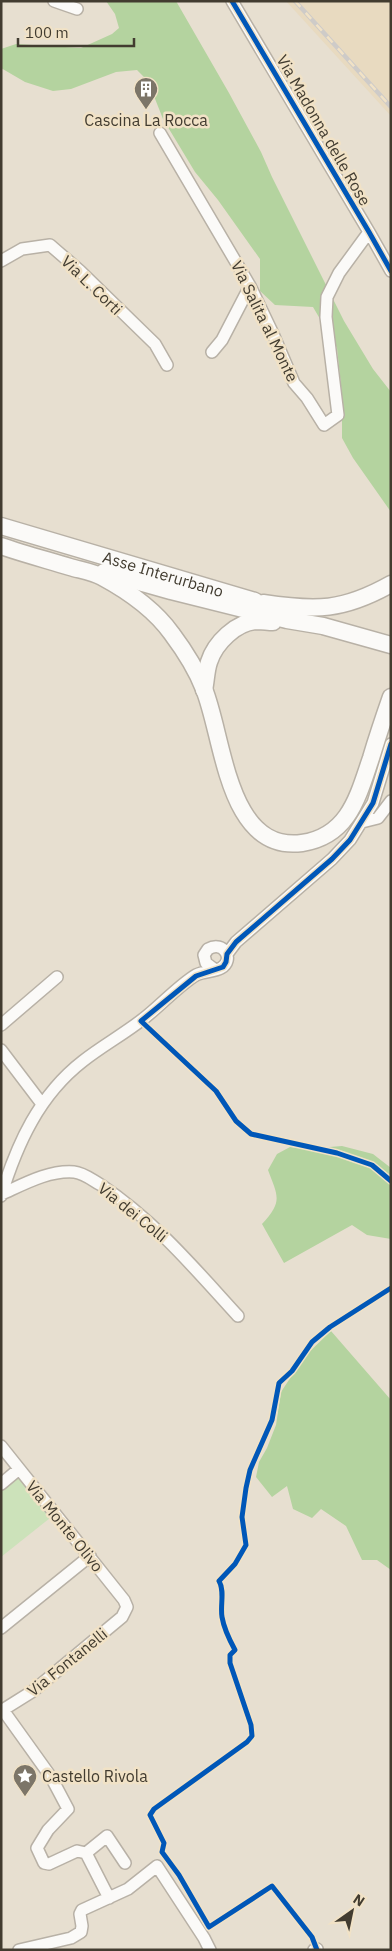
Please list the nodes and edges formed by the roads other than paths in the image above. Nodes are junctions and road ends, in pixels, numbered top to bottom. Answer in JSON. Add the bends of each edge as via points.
{"nodes":[{"id":1,"x":54,"y":1,"type":"edge"},
{"id":2,"x":232,"y":1,"type":"edge"},
{"id":3,"x":77,"y":9,"type":"dead end"},
{"id":4,"x":160,"y":134,"type":"dead end"},
{"id":5,"x":369,"y":232,"type":"junction"},
{"id":6,"x":1,"y":261,"type":"edge"},
{"id":7,"x":391,"y":271,"type":"edge"},
{"id":8,"x":250,"y":286,"type":"junction"},
{"id":9,"x":212,"y":352,"type":"dead end"},
{"id":10,"x":167,"y":365,"type":"dead end"},
{"id":11,"x":1,"y":526,"type":"edge"},
{"id":12,"x":1,"y":542,"type":"edge"},
{"id":13,"x":1,"y":546,"type":"edge"},
{"id":14,"x":391,"y":584,"type":"edge"},
{"id":15,"x":263,"y":603,"type":"junction"},
{"id":16,"x":323,"y":626,"type":"junction"},
{"id":17,"x":385,"y":643,"type":"edge"},
{"id":18,"x":204,"y":690,"type":"junction"},
{"id":19,"x":391,"y":697,"type":"edge"},
{"id":20,"x":391,"y":744,"type":"edge"},
{"id":21,"x":391,"y":801,"type":"edge"},
{"id":22,"x":362,"y":822,"type":"junction"},
{"id":23,"x":223,"y":950,"type":"junction"},
{"id":24,"x":204,"y":959,"type":"junction"},
{"id":25,"x":214,"y":969,"type":"junction"},
{"id":26,"x":196,"y":976,"type":"junction"},
{"id":27,"x":57,"y":977,"type":"dead end"},
{"id":28,"x":1,"y":1025,"type":"edge"},
{"id":29,"x":1,"y":1050,"type":"edge"},
{"id":30,"x":42,"y":1104,"type":"junction"},
{"id":31,"x":2,"y":1195,"type":"edge"},
{"id":32,"x":238,"y":1316,"type":"dead end"},
{"id":33,"x":1,"y":1446,"type":"edge"},
{"id":34,"x":19,"y":1469,"type":"junction"},
{"id":35,"x":1,"y":1484,"type":"edge"},
{"id":36,"x":90,"y":1556,"type":"junction"},
{"id":37,"x":128,"y":1608,"type":"joint"},
{"id":38,"x":1,"y":1628,"type":"edge"},
{"id":39,"x":2,"y":1710,"type":"edge"},
{"id":40,"x":86,"y":1853,"type":"junction"},
{"id":41,"x":125,"y":1863,"type":"dead end"},
{"id":42,"x":109,"y":1898,"type":"junction"},
{"id":43,"x":19,"y":1950,"type":"edge"},
{"id":44,"x":210,"y":1950,"type":"edge"}],
"edges":[{"from":1,"to":3,"type":"street"},
{"from":2,"to":5,"type":"street","name":"Via Madonna delle Rose"},
{"from":4,"to":8,"type":"street","name":"Via Salita al Monte"},
{"from":5,"to":7,"type":"street","name":"Via Madonna delle Rose"},
{"from":5,"to":8,"type":"street","name":"Via Salita al Monte","via":[[339,273],[327,297],[326,317],[338,415],[324,425],[294,383]]},
{"from":6,"to":10,"type":"street","name":"Via L. Corti","via":[[22,249],[50,245],[155,344]]},
{"from":8,"to":9,"type":"street","via":[[222,340]]},
{"from":11,"to":15,"type":"highway","name":"Asse Interurbano"},
{"from":12,"to":16,"type":"highway","via":[[171,591]]},
{"from":13,"to":18,"type":"highway","via":[[101,576],[130,594],[152,611],[172,633]]},
{"from":14,"to":15,"type":"highway","via":[[362,600],[323,609]]},
{"from":15,"to":16,"type":"highway","name":"Asse Interurbano"},
{"from":16,"to":17,"type":"highway"},
{"from":17,"to":18,"type":"highway","via":[[366,645],[286,624],[253,622],[232,632],[217,647],[208,663]]},
{"from":18,"to":19,"type":"highway","via":[[239,808],[266,836],[292,843],[326,836],[338,827],[352,808]]},
{"from":20,"to":22,"type":"street","via":[[372,803]]},
{"from":21,"to":22,"type":"street","via":[[378,818]]},
{"from":22,"to":23,"type":"street","via":[[332,859]]},
{"from":23,"to":24,"type":"street","via":[[208,949]]},
{"from":23,"to":25,"type":"street","via":[[226,962]]},
{"from":24,"to":25,"type":"street"},
{"from":24,"to":26,"type":"street"},
{"from":25,"to":26,"type":"street"},
{"from":26,"to":30,"type":"street","via":[[141,1021],[81,1062]]},
{"from":27,"to":28,"type":"street"},
{"from":29,"to":30,"type":"street"},
{"from":30,"to":31,"type":"street","via":[[20,1142]]},
{"from":31,"to":32,"type":"street","name":"Via dei Colli","via":[[38,1178],[62,1172],[85,1175],[155,1226]]},
{"from":33,"to":34,"type":"street","name":"Via Monte Olivo"},
{"from":34,"to":35,"type":"street"},
{"from":34,"to":36,"type":"street","name":"Via Monte Olivo"},
{"from":36,"to":37,"type":"street","name":"Via Monte Olivo"},
{"from":36,"to":38,"type":"street"},
{"from":37,"to":39,"type":"street","name":"Via Fontanelli","via":[[122,1617],[33,1691]]},
{"from":39,"to":40,"type":"street","via":[[50,1777],[68,1810],[48,1830],[37,1848],[44,1862],[49,1864],[77,1850]]},
{"from":40,"to":41,"type":"street","via":[[107,1836]]},
{"from":40,"to":42,"type":"street"},
{"from":42,"to":43,"type":"street","via":[[82,1910],[81,1932],[71,1938]]},
{"from":42,"to":44,"type":"street","via":[[128,1889],[157,1866]]}]}
